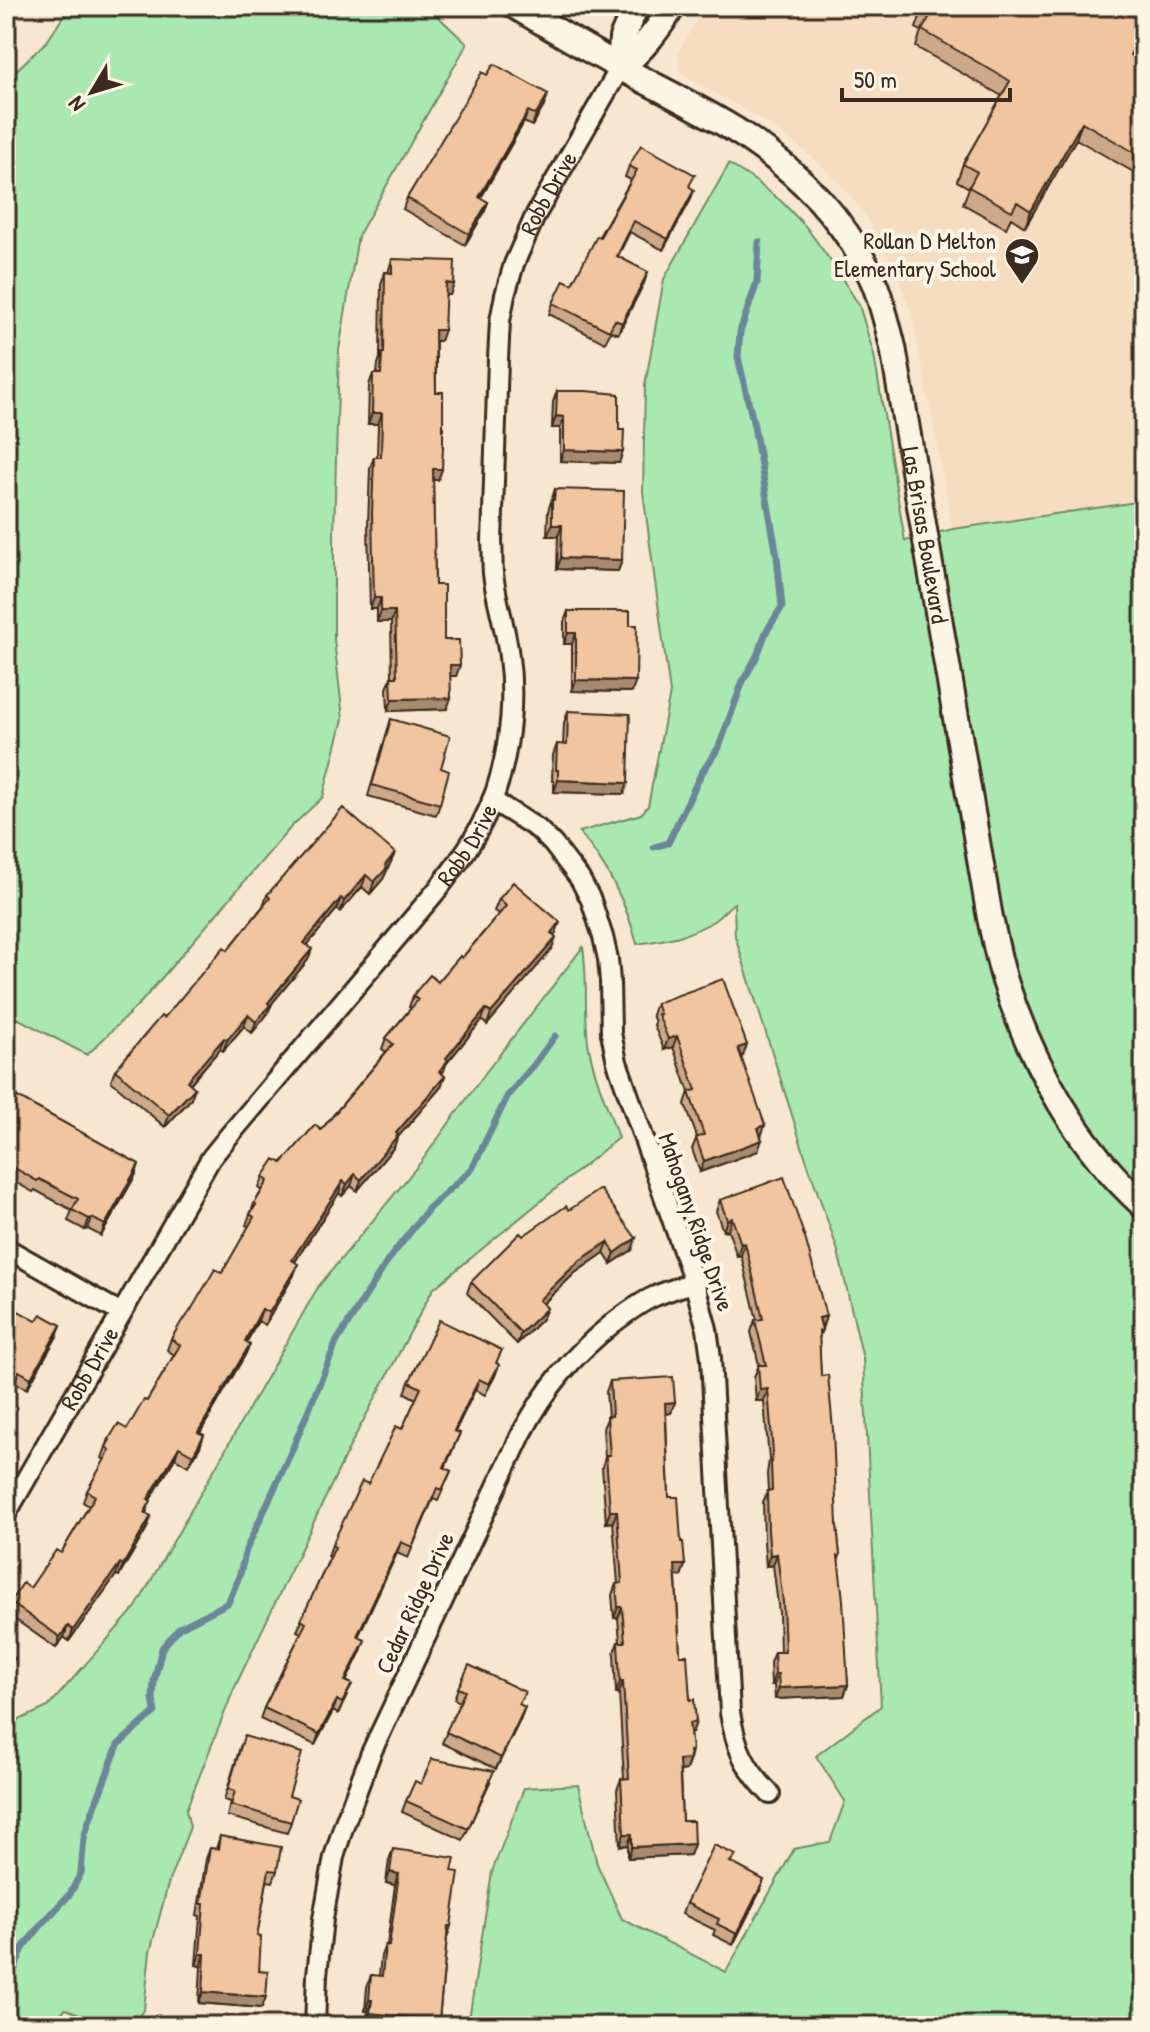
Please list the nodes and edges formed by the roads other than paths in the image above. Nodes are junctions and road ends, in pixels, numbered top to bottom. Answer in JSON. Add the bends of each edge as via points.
{"nodes":[{"id":1,"x":515,"y":6,"type":"edge"},
{"id":2,"x":636,"y":6,"type":"edge"},
{"id":3,"x":673,"y":6,"type":"edge"},
{"id":4,"x":620,"y":68,"type":"junction"},
{"id":5,"x":492,"y":800,"type":"junction"},
{"id":6,"x":1144,"y":1206,"type":"edge"},
{"id":7,"x":6,"y":1248,"type":"edge"},
{"id":8,"x":694,"y":1282,"type":"junction"},
{"id":9,"x":121,"y":1313,"type":"junction"},
{"id":10,"x":6,"y":1514,"type":"edge"},
{"id":11,"x":770,"y":1794,"type":"dead end"},
{"id":12,"x":315,"y":2026,"type":"edge"}],
"edges":[{"from":1,"to":4,"type":"street","name":"Las Brisas Boulevard"},
{"from":2,"to":4,"type":"street","name":"Robb Drive","via":[[622,38]]},
{"from":3,"to":4,"type":"street","name":"Robb Drive","via":[[652,38]]},
{"from":4,"to":5,"type":"street","name":"Robb Drive","via":[[536,214],[514,264],[500,321],[493,572],[512,684],[507,742]]},
{"from":4,"to":6,"type":"street","name":"Las Brisas Boulevard","via":[[742,134],[790,169],[844,229],[871,276],[893,347],[990,918],[1006,982],[1047,1081],[1103,1163]]},
{"from":5,"to":8,"type":"street","name":"Mahogany Ridge Drive","via":[[553,844],[580,879],[598,916],[608,959],[617,1062]]},
{"from":5,"to":9,"type":"street","name":"Robb Drive","via":[[438,889],[211,1158]]},
{"from":7,"to":9,"type":"street"},
{"from":8,"to":11,"type":"street","name":"Mahogany Ridge Drive","via":[[711,1358],[730,1713],[743,1761]]},
{"from":8,"to":12,"type":"street","name":"Cedar Ridge Drive","via":[[627,1312],[586,1345],[553,1381],[522,1433],[371,1753],[344,1825],[323,1919]]},
{"from":9,"to":10,"type":"street","name":"Robb Drive"}]}
